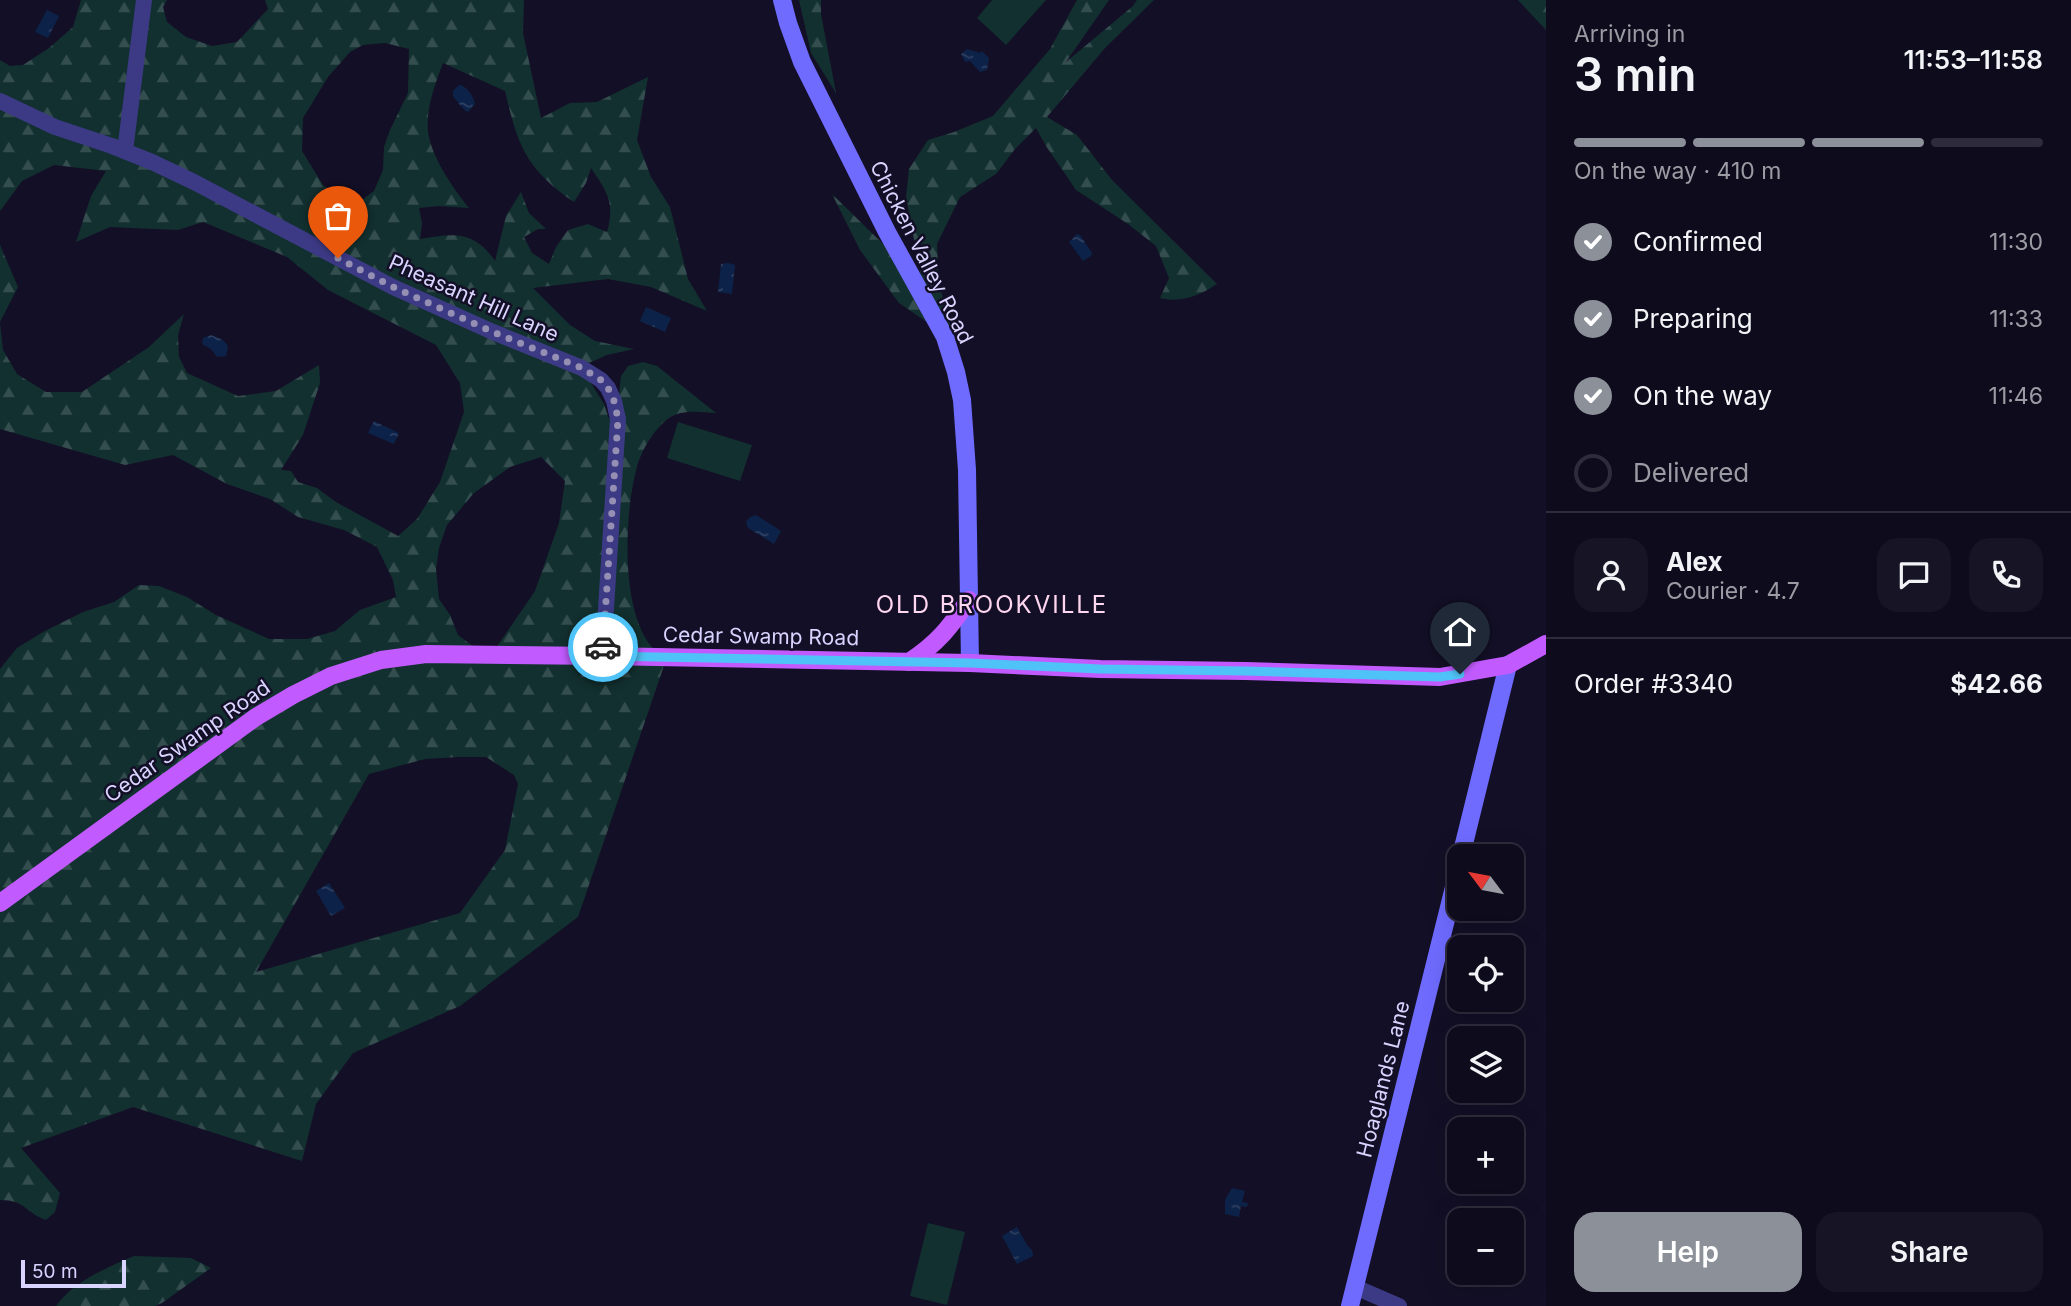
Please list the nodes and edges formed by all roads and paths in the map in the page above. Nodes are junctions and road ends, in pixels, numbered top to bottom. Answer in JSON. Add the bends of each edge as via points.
{"nodes":[{"id":1,"x":144,"y":0,"type":"edge"},
{"id":2,"x":782,"y":0,"type":"edge"},
{"id":3,"x":0,"y":101,"type":"edge"},
{"id":4,"x":125,"y":151,"type":"junction"},
{"id":5,"x":969,"y":600,"type":"junction"},
{"id":6,"x":1546,"y":644,"type":"edge"},
{"id":7,"x":603,"y":656,"type":"junction"},
{"id":8,"x":909,"y":662,"type":"junction"},
{"id":9,"x":970,"y":663,"type":"junction"},
{"id":10,"x":1508,"y":664,"type":"junction"},
{"id":11,"x":1464,"y":844,"type":"edge"},
{"id":12,"x":0,"y":903,"type":"edge"},
{"id":13,"x":1447,"y":915,"type":"edge"},
{"id":14,"x":1354,"y":1287,"type":"junction"},
{"id":15,"x":1350,"y":1306,"type":"edge"},
{"id":16,"x":1399,"y":1306,"type":"edge"}],
"edges":[{"from":1,"to":4,"type":"street"},
{"from":2,"to":5,"type":"main road","name":"Chicken Valley Road","via":[[802,62],[945,337],[956,372],[967,470]]},
{"from":3,"to":4,"type":"street","name":"Pheasant Hill Lane","via":[[55,127]]},
{"from":4,"to":7,"type":"street","name":"Pheasant Hill Lane","via":[[194,182],[393,287],[601,380],[614,401],[618,419]]},
{"from":5,"to":8,"type":"main road","via":[[943,636]]},
{"from":5,"to":9,"type":"main road","name":"Chicken Valley Road"},
{"from":6,"to":10,"type":"main road","name":"Cedar Swamp Road"},
{"from":7,"to":8,"type":"main road","name":"Cedar Swamp Road"},
{"from":7,"to":12,"type":"main road","name":"Cedar Swamp Road","via":[[426,654],[380,660],[331,676],[256,717]]},
{"from":8,"to":9,"type":"main road","name":"Cedar Swamp Road"},
{"from":9,"to":10,"type":"main road","name":"Cedar Swamp Road","via":[[1440,677]]},
{"from":10,"to":11,"type":"main road"},
{"from":13,"to":14,"type":"main road","name":"Hoaglands Lane"},
{"from":14,"to":15,"type":"main road","name":"Hoaglands Lane"},
{"from":14,"to":16,"type":"street"}]}
